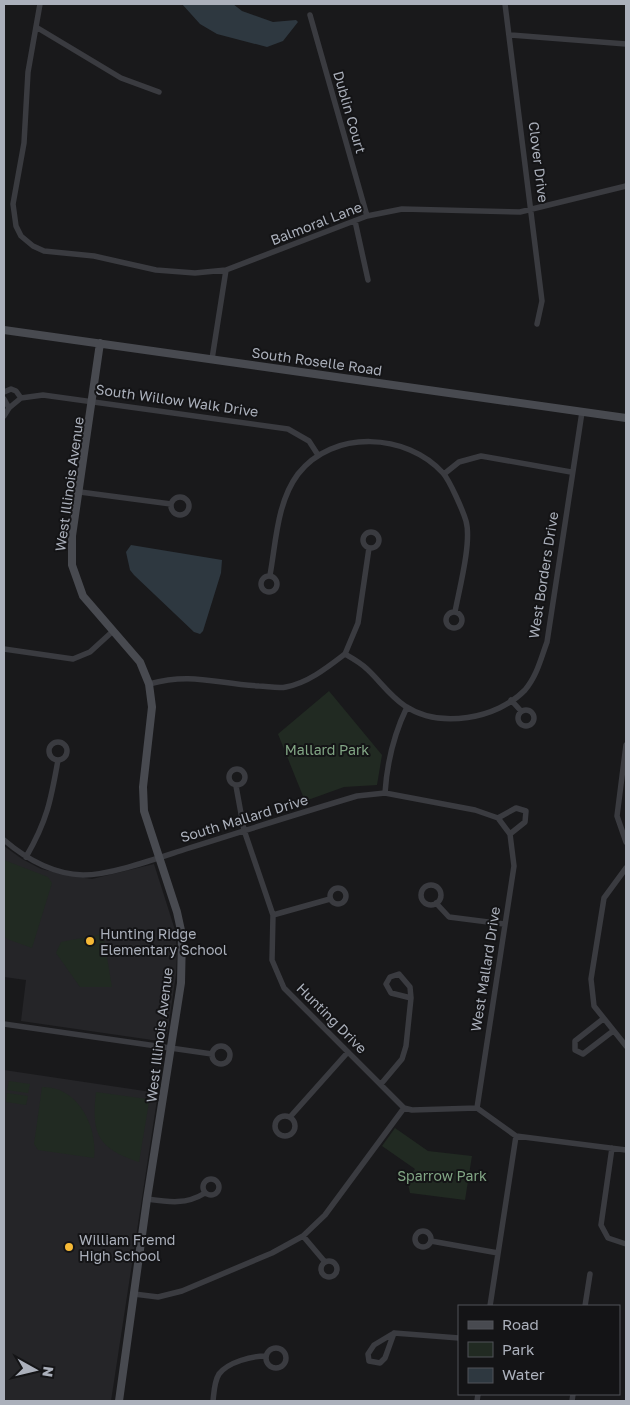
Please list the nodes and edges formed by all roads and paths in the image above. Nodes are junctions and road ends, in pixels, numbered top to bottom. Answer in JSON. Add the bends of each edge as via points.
{"nodes":[{"id":1,"x":40,"y":4,"type":"edge"},
{"id":2,"x":505,"y":4,"type":"edge"},
{"id":3,"x":310,"y":15,"type":"dead end"},
{"id":4,"x":36,"y":27,"type":"junction"},
{"id":5,"x":511,"y":35,"type":"junction"},
{"id":6,"x":626,"y":44,"type":"edge"},
{"id":7,"x":159,"y":92,"type":"dead end"},
{"id":8,"x":626,"y":186,"type":"edge"},
{"id":9,"x":533,"y":209,"type":"junction"},
{"id":10,"x":367,"y":216,"type":"junction"},
{"id":11,"x":355,"y":221,"type":"junction"},
{"id":12,"x":226,"y":270,"type":"junction"},
{"id":13,"x":368,"y":280,"type":"dead end"},
{"id":14,"x":537,"y":324,"type":"dead end"},
{"id":15,"x":4,"y":330,"type":"edge"},
{"id":16,"x":100,"y":344,"type":"junction"},
{"id":17,"x":212,"y":359,"type":"junction"},
{"id":18,"x":4,"y":392,"type":"edge"},
{"id":19,"x":21,"y":398,"type":"junction"},
{"id":20,"x":4,"y":399,"type":"edge"},
{"id":21,"x":93,"y":400,"type":"junction"},
{"id":22,"x":11,"y":405,"type":"junction"},
{"id":23,"x":582,"y":412,"type":"junction"},
{"id":24,"x":4,"y":416,"type":"edge"},
{"id":25,"x":626,"y":418,"type":"edge"},
{"id":26,"x":318,"y":455,"type":"junction"},
{"id":27,"x":571,"y":472,"type":"junction"},
{"id":28,"x":444,"y":474,"type":"junction"},
{"id":29,"x":80,"y":492,"type":"junction"},
{"id":30,"x":171,"y":504,"type":"dead end"},
{"id":31,"x":369,"y":548,"type":"dead end"},
{"id":32,"x":270,"y":576,"type":"dead end"},
{"id":33,"x":456,"y":612,"type":"dead end"},
{"id":34,"x":113,"y":631,"type":"junction"},
{"id":35,"x":4,"y":648,"type":"edge"},
{"id":36,"x":345,"y":654,"type":"junction"},
{"id":37,"x":149,"y":684,"type":"junction"},
{"id":38,"x":511,"y":700,"type":"junction"},
{"id":39,"x":407,"y":707,"type":"junction"},
{"id":40,"x":521,"y":711,"type":"dead end"},
{"id":41,"x":626,"y":744,"type":"edge"},
{"id":42,"x":58,"y":760,"type":"dead end"},
{"id":43,"x":236,"y":786,"type":"dead end"},
{"id":44,"x":385,"y":793,"type":"junction"},
{"id":45,"x":498,"y":818,"type":"junction"},
{"id":46,"x":244,"y":830,"type":"junction"},
{"id":47,"x":510,"y":834,"type":"junction"},
{"id":48,"x":4,"y":840,"type":"edge"},
{"id":49,"x":626,"y":842,"type":"edge"},
{"id":50,"x":26,"y":857,"type":"junction"},
{"id":51,"x":160,"y":857,"type":"junction"},
{"id":52,"x":626,"y":868,"type":"edge"},
{"id":53,"x":330,"y":899,"type":"dead end"},
{"id":54,"x":436,"y":903,"type":"dead end"},
{"id":55,"x":272,"y":915,"type":"junction"},
{"id":56,"x":504,"y":924,"type":"junction"},
{"id":57,"x":411,"y":998,"type":"junction"},
{"id":58,"x":603,"y":1019,"type":"junction"},
{"id":59,"x":4,"y":1024,"type":"edge"},
{"id":60,"x":614,"y":1031,"type":"junction"},
{"id":61,"x":626,"y":1046,"type":"edge"},
{"id":62,"x":172,"y":1049,"type":"junction"},
{"id":63,"x":348,"y":1052,"type":"junction"},
{"id":64,"x":212,"y":1054,"type":"dead end"},
{"id":65,"x":381,"y":1084,"type":"junction"},
{"id":66,"x":404,"y":1108,"type":"junction"},
{"id":67,"x":478,"y":1108,"type":"junction"},
{"id":68,"x":290,"y":1117,"type":"dead end"},
{"id":69,"x":516,"y":1136,"type":"junction"},
{"id":70,"x":612,"y":1148,"type":"junction"},
{"id":71,"x":626,"y":1150,"type":"edge"},
{"id":72,"x":204,"y":1193,"type":"dead end"},
{"id":73,"x":147,"y":1199,"type":"junction"},
{"id":74,"x":303,"y":1236,"type":"junction"},
{"id":75,"x":431,"y":1240,"type":"dead end"},
{"id":76,"x":626,"y":1244,"type":"edge"},
{"id":77,"x":626,"y":1249,"type":"edge"},
{"id":78,"x":498,"y":1252,"type":"junction"},
{"id":79,"x":325,"y":1262,"type":"dead end"},
{"id":80,"x":590,"y":1274,"type":"dead end"},
{"id":81,"x":134,"y":1294,"type":"junction"},
{"id":82,"x":490,"y":1305,"type":"edge"},
{"id":83,"x":585,"y":1305,"type":"edge"},
{"id":84,"x":394,"y":1333,"type":"junction"},
{"id":85,"x":458,"y":1338,"type":"edge"},
{"id":86,"x":266,"y":1356,"type":"dead end"},
{"id":87,"x":119,"y":1401,"type":"edge"},
{"id":88,"x":213,"y":1401,"type":"edge"}],
"edges":[{"from":1,"to":4,"type":"street"},
{"from":2,"to":5,"type":"street","name":"Clover Drive"},
{"from":3,"to":10,"type":"street","name":"Dublin Court"},
{"from":4,"to":7,"type":"street","via":[[121,78]]},
{"from":4,"to":12,"type":"street","name":"Balmoral Lane","via":[[28,72],[24,143],[13,204],[21,236],[44,251],[94,256],[156,270],[195,273]]},
{"from":5,"to":6,"type":"street"},
{"from":5,"to":9,"type":"street","name":"Clover Drive"},
{"from":8,"to":9,"type":"street","name":"Balmoral Lane"},
{"from":9,"to":10,"type":"street","name":"Balmoral Lane","via":[[520,212],[402,209]]},
{"from":9,"to":14,"type":"street","name":"Clover Drive","via":[[542,301]]},
{"from":10,"to":11,"type":"street","name":"Balmoral Lane"},
{"from":11,"to":12,"type":"street","name":"Balmoral Lane"},
{"from":11,"to":13,"type":"street"},
{"from":12,"to":17,"type":"street"},
{"from":15,"to":16,"type":"main road","name":"South Roselle Road"},
{"from":16,"to":17,"type":"main road","name":"South Roselle Road"},
{"from":16,"to":21,"type":"main road","name":"West Illinois Avenue"},
{"from":17,"to":23,"type":"main road","name":"South Roselle Road"},
{"from":18,"to":19,"type":"street","name":"South Willow Walk Drive","via":[[11,389]]},
{"from":19,"to":21,"type":"street","name":"South Willow Walk Drive","via":[[43,395]]},
{"from":19,"to":22,"type":"street","name":"South Willow Walk Drive"},
{"from":20,"to":22,"type":"street"},
{"from":21,"to":26,"type":"street","name":"South Willow Walk Drive","via":[[288,429],[309,441]]},
{"from":21,"to":29,"type":"main road","name":"West Illinois Avenue"},
{"from":22,"to":24,"type":"street"},
{"from":23,"to":25,"type":"main road","name":"South Roselle Road"},
{"from":23,"to":27,"type":"street","name":"West Borders Drive"},
{"from":26,"to":28,"type":"street","via":[[350,443],[384,441],[419,454]]},
{"from":26,"to":32,"type":"street","via":[[298,474],[283,502]]},
{"from":27,"to":28,"type":"street","via":[[481,456],[459,462]]},
{"from":27,"to":38,"type":"street","name":"West Borders Drive","via":[[547,642],[537,670],[525,689]]},
{"from":28,"to":33,"type":"street","via":[[467,522]]},
{"from":29,"to":30,"type":"street"},
{"from":29,"to":34,"type":"main road","name":"West Illinois Avenue","via":[[71,554],[74,576],[82,596]]},
{"from":31,"to":36,"type":"street","via":[[358,623]]},
{"from":34,"to":35,"type":"street","via":[[90,652],[72,659]]},
{"from":34,"to":37,"type":"main road","name":"West Illinois Avenue","via":[[140,662]]},
{"from":36,"to":37,"type":"street","via":[[319,674],[286,687],[193,677]]},
{"from":36,"to":39,"type":"street","name":"West Borders Drive","via":[[366,668],[385,690]]},
{"from":37,"to":51,"type":"main road","name":"West Illinois Avenue","via":[[152,707],[143,787],[144,811]]},
{"from":38,"to":39,"type":"street","name":"West Borders Drive","via":[[490,713],[463,719],[432,716]]},
{"from":38,"to":40,"type":"street"},
{"from":39,"to":44,"type":"street","via":[[395,730],[387,763]]},
{"from":41,"to":49,"type":"street","via":[[617,816]]},
{"from":42,"to":50,"type":"street","via":[[48,814]]},
{"from":43,"to":46,"type":"street","name":"Hunting Drive"},
{"from":44,"to":45,"type":"street","name":"South Mallard Drive","via":[[476,810]]},
{"from":44,"to":46,"type":"street","name":"South Mallard Drive","via":[[357,796]]},
{"from":45,"to":47,"type":"street","name":"West Mallard Drive"},
{"from":45,"to":47,"type":"street","via":[[516,808],[526,811],[525,822]]},
{"from":46,"to":51,"type":"street","name":"South Mallard Drive"},
{"from":46,"to":55,"type":"street","name":"Hunting Drive"},
{"from":47,"to":56,"type":"street","name":"West Mallard Drive","via":[[514,866]]},
{"from":48,"to":50,"type":"street","name":"South Mallard Drive"},
{"from":50,"to":51,"type":"street","name":"South Mallard Drive","via":[[51,868],[82,875]]},
{"from":51,"to":62,"type":"main road","name":"West Illinois Avenue","via":[[182,935],[181,983]]},
{"from":52,"to":58,"type":"street","via":[[604,898],[591,979],[594,1006]]},
{"from":53,"to":55,"type":"street"},
{"from":54,"to":56,"type":"street","via":[[449,917]]},
{"from":55,"to":63,"type":"street","name":"Hunting Drive","via":[[272,960],[284,988]]},
{"from":56,"to":67,"type":"street","name":"West Mallard Drive"},
{"from":57,"to":57,"type":"street","via":[[410,987],[399,974],[390,977],[386,984],[391,993]]},
{"from":57,"to":65,"type":"street","via":[[402,1059]]},
{"from":58,"to":60,"type":"street"},
{"from":58,"to":60,"type":"street","via":[[575,1041],[575,1050],[583,1054]]},
{"from":59,"to":62,"type":"street"},
{"from":60,"to":61,"type":"street"},
{"from":62,"to":64,"type":"street"},
{"from":62,"to":73,"type":"main road","name":"West Illinois Avenue"},
{"from":63,"to":65,"type":"street","name":"Hunting Drive"},
{"from":63,"to":68,"type":"street"},
{"from":65,"to":66,"type":"street","name":"Hunting Drive"},
{"from":66,"to":67,"type":"street"},
{"from":66,"to":74,"type":"street","via":[[325,1215]]},
{"from":67,"to":69,"type":"street"},
{"from":69,"to":70,"type":"street"},
{"from":69,"to":78,"type":"street"},
{"from":70,"to":71,"type":"street"},
{"from":70,"to":76,"type":"street","via":[[601,1225],[608,1238]]},
{"from":72,"to":73,"type":"street","via":[[194,1200],[171,1203]]},
{"from":73,"to":81,"type":"main road","name":"West Illinois Avenue"},
{"from":74,"to":79,"type":"street"},
{"from":74,"to":81,"type":"street","via":[[272,1253],[182,1291],[158,1297]]},
{"from":75,"to":78,"type":"street"},
{"from":76,"to":77,"type":"street"},
{"from":78,"to":82,"type":"street"},
{"from":80,"to":83,"type":"street"},
{"from":81,"to":87,"type":"main road","name":"West Illinois Avenue"},
{"from":84,"to":84,"type":"street","via":[[374,1345],[368,1354],[369,1361],[380,1363],[385,1358]]},
{"from":84,"to":85,"type":"street"},
{"from":86,"to":88,"type":"street","via":[[256,1356],[226,1367],[219,1375]]}]}
